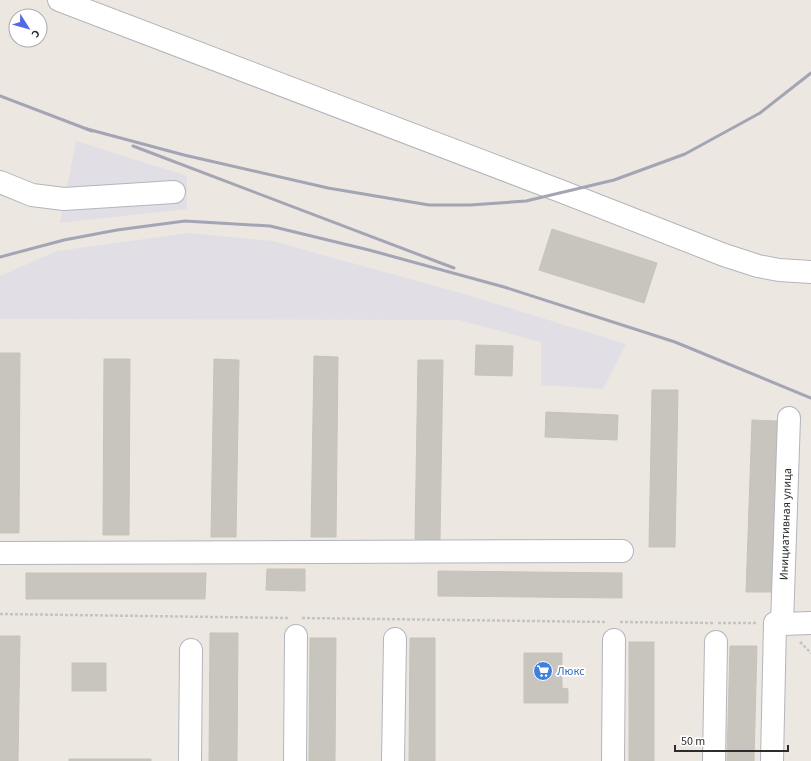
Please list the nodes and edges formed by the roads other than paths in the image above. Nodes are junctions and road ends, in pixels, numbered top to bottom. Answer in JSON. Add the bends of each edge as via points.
{"nodes":[{"id":1,"x":59,"y":0,"type":"edge"},
{"id":2,"x":0,"y":182,"type":"edge"},
{"id":3,"x":174,"y":192,"type":"dead end"},
{"id":4,"x":811,"y":272,"type":"edge"},
{"id":5,"x":789,"y":418,"type":"dead end"},
{"id":6,"x":622,"y":551,"type":"dead end"},
{"id":7,"x":0,"y":553,"type":"edge"},
{"id":8,"x":811,"y":623,"type":"edge"},
{"id":9,"x":296,"y":624,"type":"road end"},
{"id":10,"x":778,"y":624,"type":"junction"},
{"id":11,"x":613,"y":628,"type":"road end"},
{"id":12,"x":395,"y":639,"type":"dead end"},
{"id":13,"x":716,"y":642,"type":"dead end"},
{"id":14,"x":191,"y":650,"type":"dead end"},
{"id":15,"x":190,"y":761,"type":"edge"},
{"id":16,"x":295,"y":761,"type":"edge"},
{"id":17,"x":394,"y":761,"type":"edge"},
{"id":18,"x":613,"y":761,"type":"edge"},
{"id":19,"x":714,"y":761,"type":"edge"},
{"id":20,"x":772,"y":761,"type":"edge"}],
"edges":[{"from":1,"to":4,"type":"lane","via":[[724,255],[758,266]]},
{"from":2,"to":3,"type":"lane","via":[[32,195],[64,199]]},
{"from":5,"to":10,"type":"lane","name":"Инициативная улица"},
{"from":6,"to":7,"type":"lane"},
{"from":8,"to":10,"type":"lane"},
{"from":9,"to":16,"type":"lane"},
{"from":10,"to":20,"type":"lane","name":"Инициативная улица"},
{"from":11,"to":18,"type":"lane"},
{"from":12,"to":17,"type":"lane"},
{"from":13,"to":19,"type":"lane"},
{"from":14,"to":15,"type":"lane"}]}
